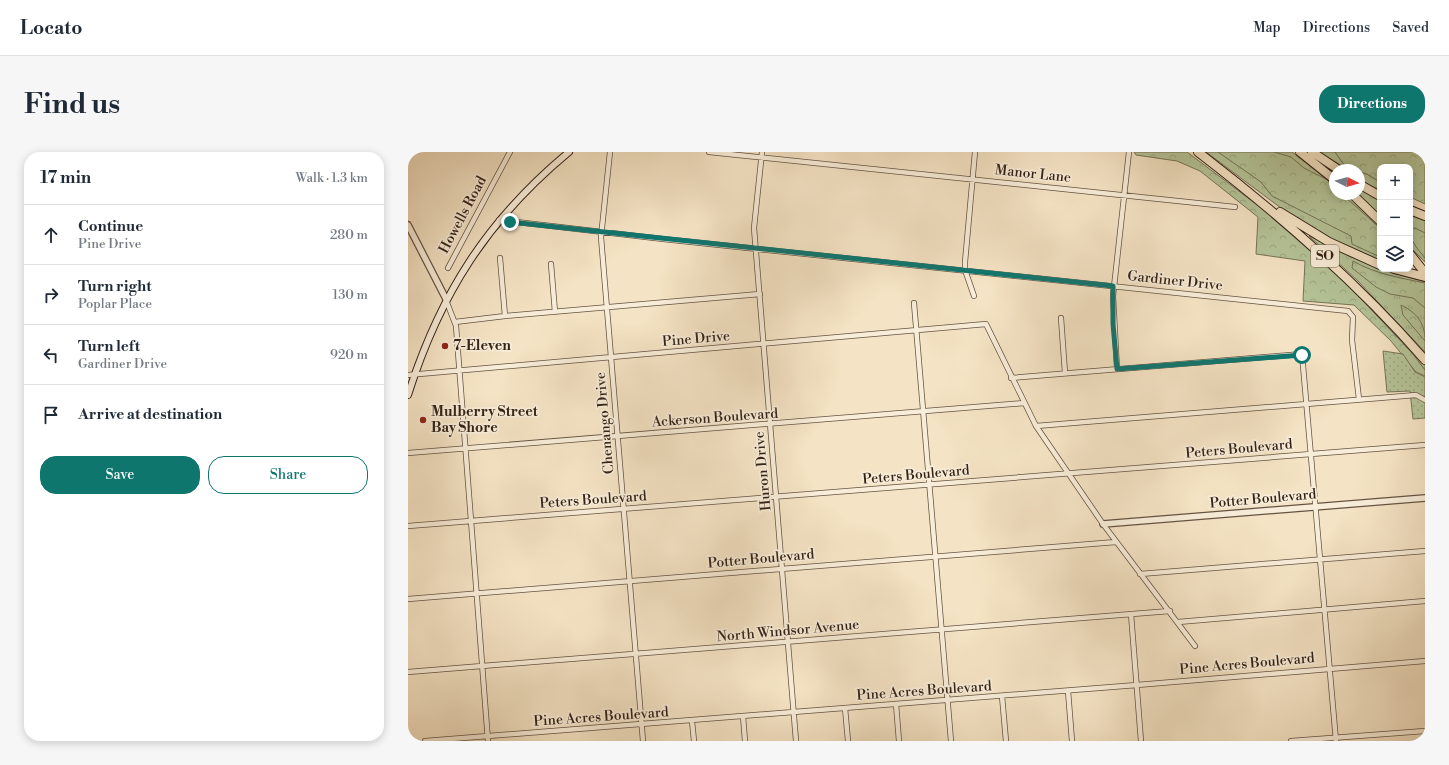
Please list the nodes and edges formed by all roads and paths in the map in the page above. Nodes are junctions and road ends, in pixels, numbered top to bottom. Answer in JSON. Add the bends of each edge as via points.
{"nodes":[{"id":1,"x":510,"y":152,"type":"edge"},
{"id":2,"x":569,"y":152,"type":"edge"},
{"id":3,"x":610,"y":152,"type":"edge"},
{"id":4,"x":709,"y":152,"type":"edge"},
{"id":5,"x":762,"y":152,"type":"edge"},
{"id":6,"x":975,"y":152,"type":"edge"},
{"id":7,"x":1128,"y":152,"type":"edge"},
{"id":8,"x":1198,"y":152,"type":"edge"},
{"id":9,"x":1300,"y":152,"type":"edge"},
{"id":10,"x":1312,"y":152,"type":"edge"},
{"id":11,"x":563,"y":155,"type":"edge"},
{"id":12,"x":761,"y":158,"type":"junction"},
{"id":13,"x":1214,"y":164,"type":"junction"},
{"id":14,"x":1330,"y":164,"type":"edge"},
{"id":15,"x":1329,"y":175,"type":"edge"},
{"id":16,"x":972,"y":179,"type":"junction"},
{"id":17,"x":1365,"y":187,"type":"edge"},
{"id":18,"x":1377,"y":194,"type":"edge"},
{"id":19,"x":1124,"y":195,"type":"junction"},
{"id":20,"x":1358,"y":200,"type":"edge"},
{"id":21,"x":1235,"y":207,"type":"dead end"},
{"id":22,"x":1413,"y":211,"type":"edge"},
{"id":23,"x":1425,"y":216,"type":"edge"},
{"id":24,"x":1377,"y":218,"type":"edge"},
{"id":25,"x":499,"y":220,"type":"junction"},
{"id":26,"x":408,"y":225,"type":"edge"},
{"id":27,"x":602,"y":232,"type":"junction"},
{"id":28,"x":755,"y":248,"type":"junction"},
{"id":29,"x":500,"y":258,"type":"dead end"},
{"id":30,"x":1413,"y":258,"type":"edge"},
{"id":31,"x":550,"y":264,"type":"dead end"},
{"id":32,"x":1377,"y":264,"type":"edge"},
{"id":33,"x":448,"y":268,"type":"dead end"},
{"id":34,"x":965,"y":270,"type":"junction"},
{"id":35,"x":1406,"y":272,"type":"edge"},
{"id":36,"x":1425,"y":273,"type":"edge"},
{"id":37,"x":1425,"y":277,"type":"edge"},
{"id":38,"x":1113,"y":286,"type":"junction"},
{"id":39,"x":760,"y":294,"type":"junction"},
{"id":40,"x":974,"y":296,"type":"dead end"},
{"id":41,"x":446,"y":299,"type":"junction"},
{"id":42,"x":914,"y":303,"type":"dead end"},
{"id":43,"x":607,"y":307,"type":"junction"},
{"id":44,"x":555,"y":312,"type":"junction"},
{"id":45,"x":505,"y":316,"type":"junction"},
{"id":46,"x":1061,"y":318,"type":"dead end"},
{"id":47,"x":456,"y":322,"type":"junction"},
{"id":48,"x":916,"y":330,"type":"junction"},
{"id":49,"x":764,"y":344,"type":"junction"},
{"id":50,"x":611,"y":358,"type":"junction"},
{"id":51,"x":1425,"y":360,"type":"edge"},
{"id":52,"x":1117,"y":369,"type":"junction"},
{"id":53,"x":459,"y":371,"type":"junction"},
{"id":54,"x":1065,"y":373,"type":"junction"},
{"id":55,"x":411,"y":375,"type":"edge"},
{"id":56,"x":1011,"y":378,"type":"junction"},
{"id":57,"x":408,"y":395,"type":"edge"},
{"id":58,"x":1359,"y":400,"type":"junction"},
{"id":59,"x":1425,"y":400,"type":"edge"},
{"id":60,"x":1024,"y":403,"type":"junction"},
{"id":61,"x":1307,"y":404,"type":"junction"},
{"id":62,"x":923,"y":411,"type":"junction"},
{"id":63,"x":771,"y":425,"type":"junction"},
{"id":64,"x":1036,"y":426,"type":"junction"},
{"id":65,"x":617,"y":436,"type":"junction"},
{"id":66,"x":1425,"y":445,"type":"edge"},
{"id":67,"x":465,"y":449,"type":"junction"},
{"id":68,"x":408,"y":453,"type":"edge"},
{"id":69,"x":1312,"y":455,"type":"junction"},
{"id":70,"x":1068,"y":474,"type":"junction"},
{"id":71,"x":930,"y":485,"type":"junction"},
{"id":72,"x":777,"y":497,"type":"junction"},
{"id":73,"x":1425,"y":498,"type":"edge"},
{"id":74,"x":1316,"y":507,"type":"junction"},
{"id":75,"x":624,"y":509,"type":"junction"},
{"id":76,"x":470,"y":520,"type":"junction"},
{"id":77,"x":1103,"y":524,"type":"junction"},
{"id":78,"x":408,"y":526,"type":"edge"},
{"id":79,"x":1116,"y":542,"type":"junction"},
{"id":80,"x":1425,"y":551,"type":"edge"},
{"id":81,"x":936,"y":557,"type":"junction"},
{"id":82,"x":1321,"y":560,"type":"junction"},
{"id":83,"x":782,"y":569,"type":"junction"},
{"id":84,"x":1140,"y":574,"type":"junction"},
{"id":85,"x":629,"y":581,"type":"junction"},
{"id":86,"x":476,"y":593,"type":"junction"},
{"id":87,"x":408,"y":599,"type":"edge"},
{"id":88,"x":1425,"y":601,"type":"edge"},
{"id":89,"x":1325,"y":610,"type":"junction"},
{"id":90,"x":1170,"y":611,"type":"junction"},
{"id":91,"x":1131,"y":614,"type":"junction"},
{"id":92,"x":1178,"y":622,"type":"junction"},
{"id":93,"x":942,"y":629,"type":"junction"},
{"id":94,"x":788,"y":642,"type":"junction"},
{"id":95,"x":1196,"y":646,"type":"dead end"},
{"id":96,"x":636,"y":654,"type":"junction"},
{"id":97,"x":1425,"y":661,"type":"edge"},
{"id":98,"x":483,"y":665,"type":"junction"},
{"id":99,"x":1329,"y":668,"type":"junction"},
{"id":100,"x":408,"y":672,"type":"edge"},
{"id":101,"x":1137,"y":685,"type":"junction"},
{"id":102,"x":1068,"y":690,"type":"junction"},
{"id":103,"x":1002,"y":696,"type":"junction"},
{"id":104,"x":948,"y":700,"type":"junction"},
{"id":105,"x":896,"y":704,"type":"junction"},
{"id":106,"x":845,"y":708,"type":"junction"},
{"id":107,"x":793,"y":712,"type":"junction"},
{"id":108,"x":743,"y":716,"type":"junction"},
{"id":109,"x":692,"y":721,"type":"junction"},
{"id":110,"x":641,"y":724,"type":"junction"},
{"id":111,"x":1425,"y":730,"type":"edge"},
{"id":112,"x":488,"y":738,"type":"edge"},
{"id":113,"x":1336,"y":739,"type":"edge"},
{"id":114,"x":425,"y":741,"type":"edge"},
{"id":115,"x":643,"y":741,"type":"edge"},
{"id":116,"x":694,"y":741,"type":"edge"},
{"id":117,"x":745,"y":741,"type":"edge"},
{"id":118,"x":796,"y":741,"type":"edge"},
{"id":119,"x":848,"y":741,"type":"edge"},
{"id":120,"x":899,"y":741,"type":"edge"},
{"id":121,"x":951,"y":741,"type":"edge"},
{"id":122,"x":1006,"y":741,"type":"edge"},
{"id":123,"x":1072,"y":741,"type":"edge"},
{"id":124,"x":1141,"y":741,"type":"edge"},
{"id":125,"x":1291,"y":741,"type":"edge"}],
"edges":[{"from":1,"to":33,"type":"street","name":"Howells Road"},
{"from":2,"to":11,"type":"main road"},
{"from":3,"to":27,"type":"street","name":"Chenango Drive"},
{"from":4,"to":12,"type":"street","name":"Manor Lane"},
{"from":5,"to":12,"type":"street","name":"Huron Drive"},
{"from":6,"to":16,"type":"street"},
{"from":7,"to":19,"type":"street"},
{"from":8,"to":13,"type":"highway","number":"SO"},
{"from":9,"to":15,"type":"highway"},
{"from":10,"to":14,"type":"highway"},
{"from":11,"to":25,"type":"main road"},
{"from":12,"to":16,"type":"street","name":"Manor Lane"},
{"from":12,"to":28,"type":"street","name":"Huron Drive","via":[[754,228]]},
{"from":13,"to":32,"type":"highway","via":[[1302,227]]},
{"from":13,"to":51,"type":"highway","number":"SO","via":[[1335,266],[1378,308]]},
{"from":16,"to":19,"type":"street","name":"Manor Lane"},
{"from":16,"to":34,"type":"street"},
{"from":17,"to":18,"type":"highway"},
{"from":19,"to":21,"type":"street","name":"Manor Lane"},
{"from":19,"to":38,"type":"street"},
{"from":20,"to":24,"type":"highway"},
{"from":22,"to":23,"type":"highway"},
{"from":25,"to":27,"type":"street","name":"Gardiner Drive"},
{"from":25,"to":41,"type":"main road"},
{"from":26,"to":41,"type":"street"},
{"from":27,"to":28,"type":"street","name":"Gardiner Drive"},
{"from":27,"to":43,"type":"street","name":"Chenango Drive"},
{"from":28,"to":34,"type":"street","name":"Gardiner Drive"},
{"from":28,"to":39,"type":"street","name":"Huron Drive"},
{"from":29,"to":45,"type":"street"},
{"from":30,"to":36,"type":"highway"},
{"from":31,"to":44,"type":"street"},
{"from":34,"to":38,"type":"street","name":"Gardiner Drive"},
{"from":34,"to":40,"type":"street"},
{"from":35,"to":37,"type":"highway"},
{"from":38,"to":52,"type":"street"},
{"from":38,"to":58,"type":"street","name":"Gardiner Drive","via":[[1348,311],[1353,317],[1352,340]]},
{"from":39,"to":43,"type":"street"},
{"from":39,"to":49,"type":"street","name":"Huron Drive"},
{"from":41,"to":47,"type":"street"},
{"from":41,"to":55,"type":"main road"},
{"from":42,"to":48,"type":"street"},
{"from":43,"to":44,"type":"street"},
{"from":43,"to":50,"type":"street","name":"Chenango Drive"},
{"from":44,"to":45,"type":"street"},
{"from":45,"to":47,"type":"street"},
{"from":46,"to":54,"type":"street"},
{"from":47,"to":53,"type":"street"},
{"from":48,"to":49,"type":"street","name":"Pine Drive"},
{"from":48,"to":56,"type":"street","name":"Pine Drive","via":[[986,324]]},
{"from":48,"to":62,"type":"street"},
{"from":49,"to":50,"type":"street","name":"Pine Drive"},
{"from":49,"to":63,"type":"street","name":"Huron Drive"},
{"from":50,"to":53,"type":"street","name":"Pine Drive"},
{"from":50,"to":65,"type":"street","name":"Chenango Drive"},
{"from":52,"to":54,"type":"street"},
{"from":52,"to":61,"type":"street","via":[[1301,354]]},
{"from":53,"to":55,"type":"street","name":"Pine Drive"},
{"from":53,"to":67,"type":"street"},
{"from":54,"to":56,"type":"street"},
{"from":55,"to":57,"type":"main road"},
{"from":56,"to":60,"type":"street"},
{"from":58,"to":59,"type":"street","via":[[1416,395]]},
{"from":58,"to":61,"type":"street"},
{"from":60,"to":62,"type":"street","name":"Ackerson Boulevard"},
{"from":60,"to":64,"type":"street"},
{"from":61,"to":64,"type":"street"},
{"from":61,"to":69,"type":"street"},
{"from":62,"to":63,"type":"street","name":"Ackerson Boulevard"},
{"from":62,"to":71,"type":"street"},
{"from":63,"to":65,"type":"street","name":"Ackerson Boulevard"},
{"from":63,"to":72,"type":"street","name":"Huron Drive"},
{"from":64,"to":70,"type":"street"},
{"from":65,"to":67,"type":"street","name":"Ackerson Boulevard"},
{"from":65,"to":75,"type":"street","name":"Chenango Drive"},
{"from":66,"to":69,"type":"street","name":"Peters Boulevard"},
{"from":67,"to":68,"type":"street","name":"Ackerson Boulevard"},
{"from":67,"to":76,"type":"street"},
{"from":69,"to":70,"type":"street","name":"Peters Boulevard"},
{"from":69,"to":74,"type":"street"},
{"from":70,"to":71,"type":"street","name":"Peters Boulevard"},
{"from":70,"to":77,"type":"street"},
{"from":71,"to":72,"type":"street","name":"Peters Boulevard"},
{"from":71,"to":81,"type":"street"},
{"from":72,"to":75,"type":"street","name":"Peters Boulevard"},
{"from":72,"to":83,"type":"street","name":"Huron Drive"},
{"from":73,"to":74,"type":"street","name":"Potter Boulevard"},
{"from":74,"to":77,"type":"street","name":"Potter Boulevard"},
{"from":74,"to":82,"type":"street"},
{"from":75,"to":76,"type":"street","name":"Peters Boulevard"},
{"from":75,"to":85,"type":"street","name":"Chenango Drive"},
{"from":76,"to":78,"type":"street","name":"Peters Boulevard"},
{"from":76,"to":86,"type":"street"},
{"from":77,"to":79,"type":"street"},
{"from":79,"to":81,"type":"street","name":"Potter Boulevard"},
{"from":79,"to":84,"type":"street"},
{"from":80,"to":82,"type":"street"},
{"from":81,"to":83,"type":"street","name":"Potter Boulevard"},
{"from":81,"to":93,"type":"street"},
{"from":82,"to":84,"type":"street"},
{"from":82,"to":89,"type":"street"},
{"from":83,"to":85,"type":"street","name":"Potter Boulevard"},
{"from":83,"to":94,"type":"street","name":"Huron Drive"},
{"from":84,"to":90,"type":"street"},
{"from":85,"to":86,"type":"street","name":"Potter Boulevard"},
{"from":85,"to":96,"type":"street","name":"Chenango Drive"},
{"from":86,"to":87,"type":"street","name":"Potter Boulevard"},
{"from":86,"to":98,"type":"street"},
{"from":88,"to":89,"type":"street"},
{"from":89,"to":92,"type":"street"},
{"from":89,"to":99,"type":"street"},
{"from":90,"to":91,"type":"street","name":"North Windsor Avenue"},
{"from":90,"to":92,"type":"street"},
{"from":91,"to":93,"type":"street","name":"North Windsor Avenue"},
{"from":91,"to":101,"type":"street"},
{"from":92,"to":95,"type":"street"},
{"from":93,"to":94,"type":"street","name":"North Windsor Avenue"},
{"from":93,"to":104,"type":"street"},
{"from":94,"to":96,"type":"street","name":"North Windsor Avenue"},
{"from":94,"to":107,"type":"street","name":"Huron Drive"},
{"from":96,"to":98,"type":"street","name":"North Windsor Avenue"},
{"from":96,"to":110,"type":"street","name":"Chenango Drive"},
{"from":97,"to":99,"type":"street","name":"Pine Acres Boulevard"},
{"from":98,"to":100,"type":"street","name":"North Windsor Avenue"},
{"from":98,"to":112,"type":"street"},
{"from":99,"to":101,"type":"street","name":"Pine Acres Boulevard"},
{"from":99,"to":113,"type":"street"},
{"from":101,"to":102,"type":"street","name":"Pine Acres Boulevard"},
{"from":101,"to":124,"type":"street"},
{"from":102,"to":103,"type":"street","name":"Pine Acres Boulevard"},
{"from":102,"to":123,"type":"street"},
{"from":103,"to":104,"type":"street","name":"Pine Acres Boulevard"},
{"from":103,"to":122,"type":"street"},
{"from":104,"to":105,"type":"street","name":"Pine Acres Boulevard"},
{"from":104,"to":121,"type":"street"},
{"from":105,"to":106,"type":"street","name":"Pine Acres Boulevard"},
{"from":105,"to":120,"type":"street"},
{"from":106,"to":107,"type":"street","name":"Pine Acres Boulevard"},
{"from":106,"to":119,"type":"street"},
{"from":107,"to":108,"type":"street","name":"Pine Acres Boulevard"},
{"from":107,"to":118,"type":"street","name":"Huron Drive"},
{"from":108,"to":109,"type":"street","name":"Pine Acres Boulevard"},
{"from":108,"to":117,"type":"street"},
{"from":109,"to":110,"type":"street","name":"Pine Acres Boulevard"},
{"from":109,"to":116,"type":"street"},
{"from":110,"to":112,"type":"street","name":"Pine Acres Boulevard"},
{"from":110,"to":115,"type":"street","name":"Chenango Drive"},
{"from":111,"to":113,"type":"street"},
{"from":112,"to":114,"type":"street","name":"Pine Acres Boulevard"},
{"from":113,"to":125,"type":"street"}]}
